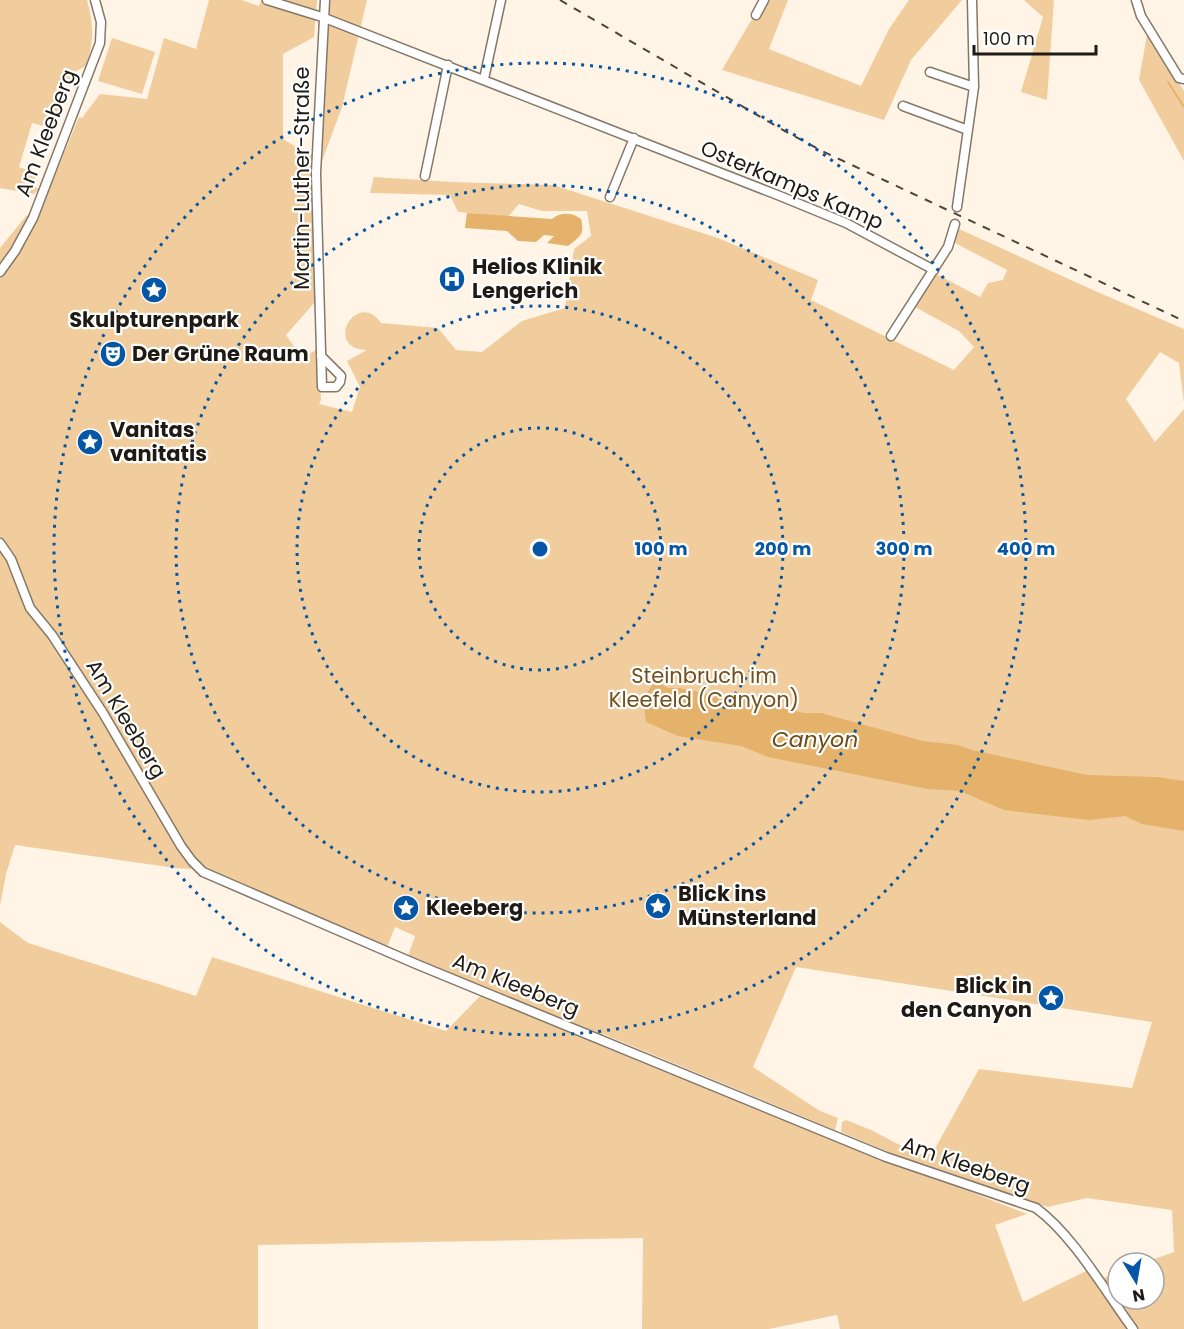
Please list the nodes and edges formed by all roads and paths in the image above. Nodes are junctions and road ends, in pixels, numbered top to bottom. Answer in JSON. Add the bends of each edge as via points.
{"nodes":[{"id":1,"x":95,"y":0,"type":"edge"},
{"id":2,"x":267,"y":0,"type":"edge"},
{"id":3,"x":325,"y":0,"type":"edge"},
{"id":4,"x":501,"y":0,"type":"edge"},
{"id":5,"x":764,"y":0,"type":"edge"},
{"id":6,"x":972,"y":0,"type":"edge"},
{"id":7,"x":1136,"y":0,"type":"edge"},
{"id":8,"x":756,"y":15,"type":"dead end"},
{"id":9,"x":322,"y":17,"type":"junction"},
{"id":10,"x":448,"y":65,"type":"junction"},
{"id":11,"x":930,"y":72,"type":"dead end"},
{"id":12,"x":484,"y":79,"type":"junction"},
{"id":13,"x":1184,"y":79,"type":"edge"},
{"id":14,"x":974,"y":87,"type":"junction"},
{"id":15,"x":903,"y":106,"type":"dead end"},
{"id":16,"x":968,"y":130,"type":"junction"},
{"id":17,"x":634,"y":138,"type":"junction"},
{"id":18,"x":425,"y":176,"type":"dead end"},
{"id":19,"x":610,"y":197,"type":"dead end"},
{"id":20,"x":957,"y":207,"type":"dead end"},
{"id":21,"x":955,"y":224,"type":"dead end"},
{"id":22,"x":934,"y":270,"type":"junction"},
{"id":23,"x":0,"y":272,"type":"edge"},
{"id":24,"x":891,"y":336,"type":"dead end"},
{"id":25,"x":321,"y":356,"type":"dead end"},
{"id":26,"x":0,"y":543,"type":"edge"},
{"id":27,"x":1133,"y":1329,"type":"edge"}],
"edges":[{"from":1,"to":23,"type":"street","name":"Am Kleeberg","via":[[101,22],[100,43],[33,218]]},
{"from":2,"to":9,"type":"street","name":"Osterkamps Kamp"},
{"from":3,"to":9,"type":"street","name":"Martin-Luther-Straße"},
{"from":4,"to":12,"type":"street"},
{"from":5,"to":8,"type":"street"},
{"from":6,"to":14,"type":"street"},
{"from":7,"to":13,"type":"street","via":[[1141,16],[1179,78]]},
{"from":9,"to":10,"type":"street","name":"Osterkamps Kamp"},
{"from":9,"to":25,"type":"street","name":"Martin-Luther-Straße","via":[[316,172]]},
{"from":10,"to":12,"type":"street","name":"Osterkamps Kamp"},
{"from":10,"to":18,"type":"street"},
{"from":11,"to":14,"type":"street"},
{"from":12,"to":17,"type":"street","name":"Osterkamps Kamp"},
{"from":14,"to":16,"type":"street"},
{"from":15,"to":16,"type":"street"},
{"from":16,"to":20,"type":"street"},
{"from":17,"to":19,"type":"street"},
{"from":17,"to":22,"type":"street","name":"Osterkamps Kamp","via":[[846,223]]},
{"from":21,"to":22,"type":"street","via":[[948,247]]},
{"from":22,"to":24,"type":"street"},
{"from":26,"to":27,"type":"street","name":"Am Kleeberg","via":[[11,559],[30,608],[103,713],[181,846],[203,872],[886,1157],[1036,1208],[1064,1233]]}]}
